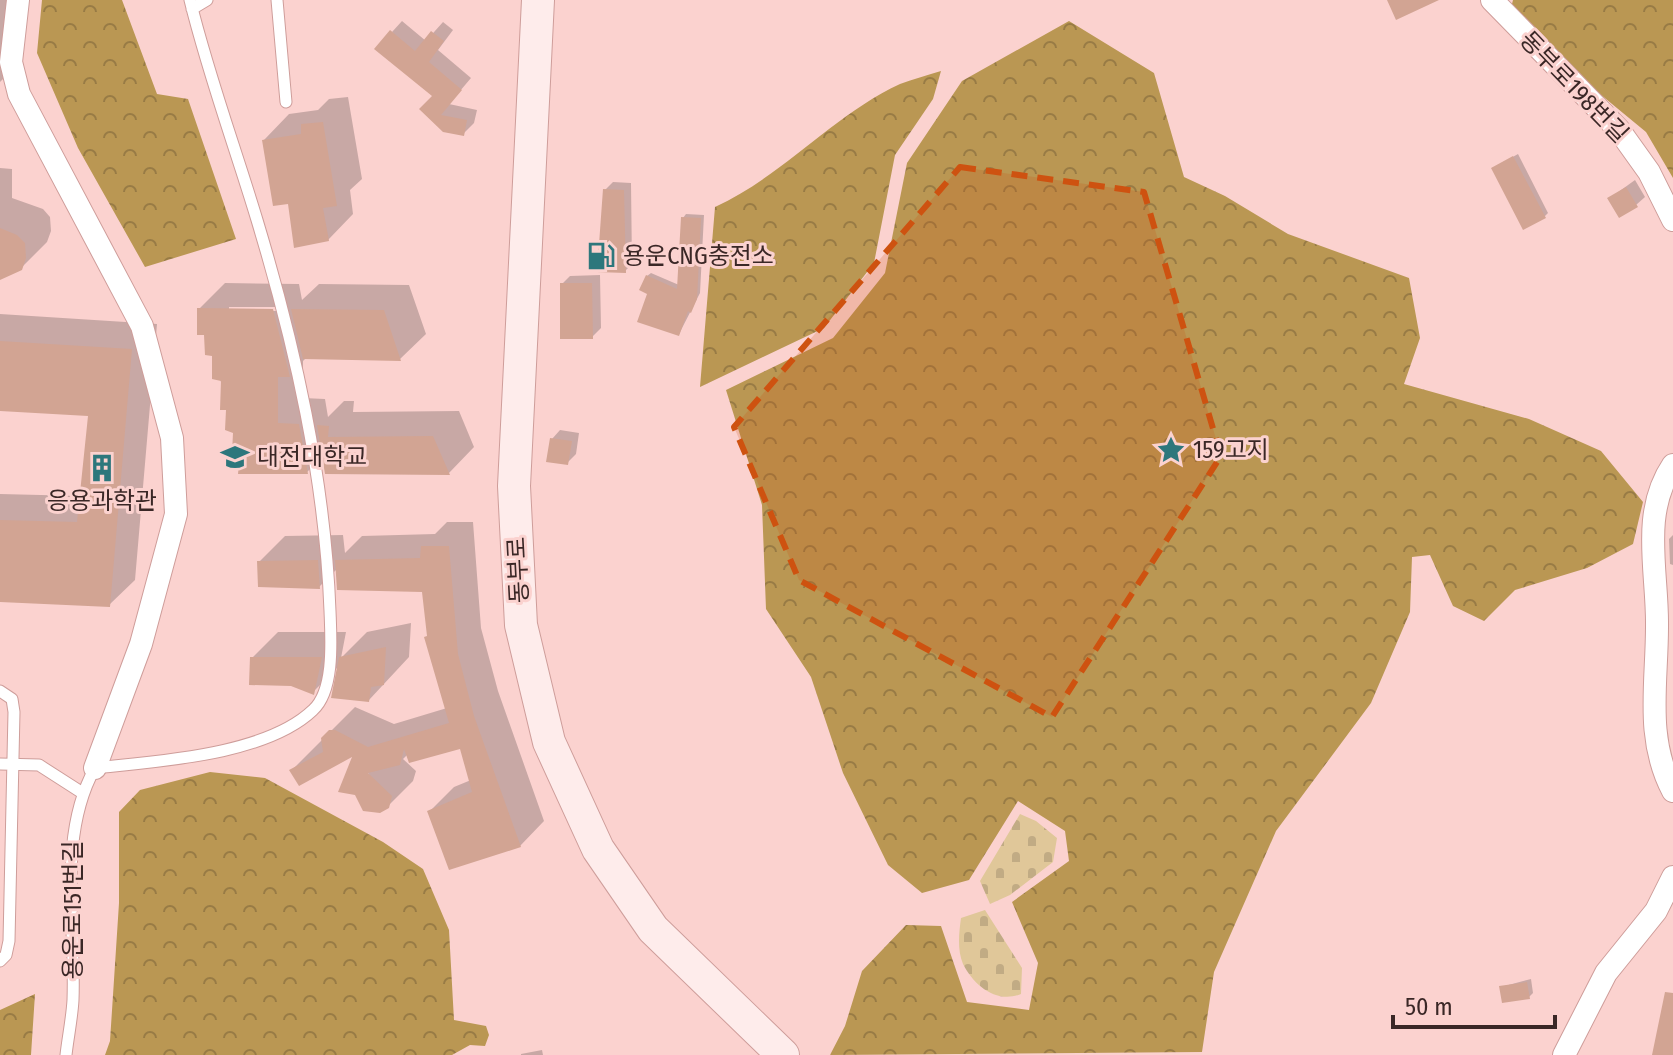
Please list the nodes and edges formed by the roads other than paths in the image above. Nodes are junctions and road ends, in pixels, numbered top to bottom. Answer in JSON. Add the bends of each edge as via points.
{"nodes":[{"id":1,"x":18,"y":0,"type":"edge"},
{"id":2,"x":207,"y":0,"type":"edge"},
{"id":3,"x":277,"y":0,"type":"edge"},
{"id":4,"x":538,"y":0,"type":"edge"},
{"id":5,"x":1492,"y":0,"type":"edge"},
{"id":6,"x":191,"y":4,"type":"edge"},
{"id":7,"x":286,"y":102,"type":"dead end"},
{"id":8,"x":1673,"y":220,"type":"edge"},
{"id":9,"x":1673,"y":465,"type":"edge"},
{"id":10,"x":0,"y":691,"type":"edge"},
{"id":11,"x":6,"y":764,"type":"edge"},
{"id":12,"x":95,"y":768,"type":"junction"},
{"id":13,"x":1673,"y":791,"type":"edge"},
{"id":14,"x":81,"y":792,"type":"junction"},
{"id":15,"x":1673,"y":877,"type":"edge"},
{"id":16,"x":0,"y":961,"type":"edge"},
{"id":17,"x":777,"y":1053,"type":"edge"},
{"id":18,"x":66,"y":1055,"type":"edge"},
{"id":19,"x":1564,"y":1055,"type":"edge"}],
"edges":[{"from":1,"to":12,"type":"street","via":[[11,62],[19,94],[142,326],[172,438],[173,528],[141,644]]},
{"from":2,"to":6,"type":"lane"},
{"from":3,"to":7,"type":"lane"},
{"from":4,"to":17,"type":"main road","name":"동부로","via":[[514,486],[521,625],[549,742],[598,849],[653,929]]},
{"from":5,"to":8,"type":"street","name":"동부로198번길","via":[[1619,130],[1649,172]]},
{"from":6,"to":12,"type":"lane","via":[[302,390],[325,534],[332,661],[316,707],[283,733],[230,747]]},
{"from":9,"to":13,"type":"street","via":[[1656,500],[1652,528],[1657,628],[1652,701],[1662,769]]},
{"from":10,"to":11,"type":"lane","via":[[12,699]]},
{"from":11,"to":14,"type":"lane","via":[[39,765]]},
{"from":11,"to":16,"type":"lane","via":[[9,941]]},
{"from":12,"to":14,"type":"lane","name":"용운로151번길"},
{"from":14,"to":18,"type":"lane","name":"용운로151번길","via":[[73,828],[73,1003]]},
{"from":15,"to":19,"type":"street","via":[[1656,911],[1606,973]]}]}
